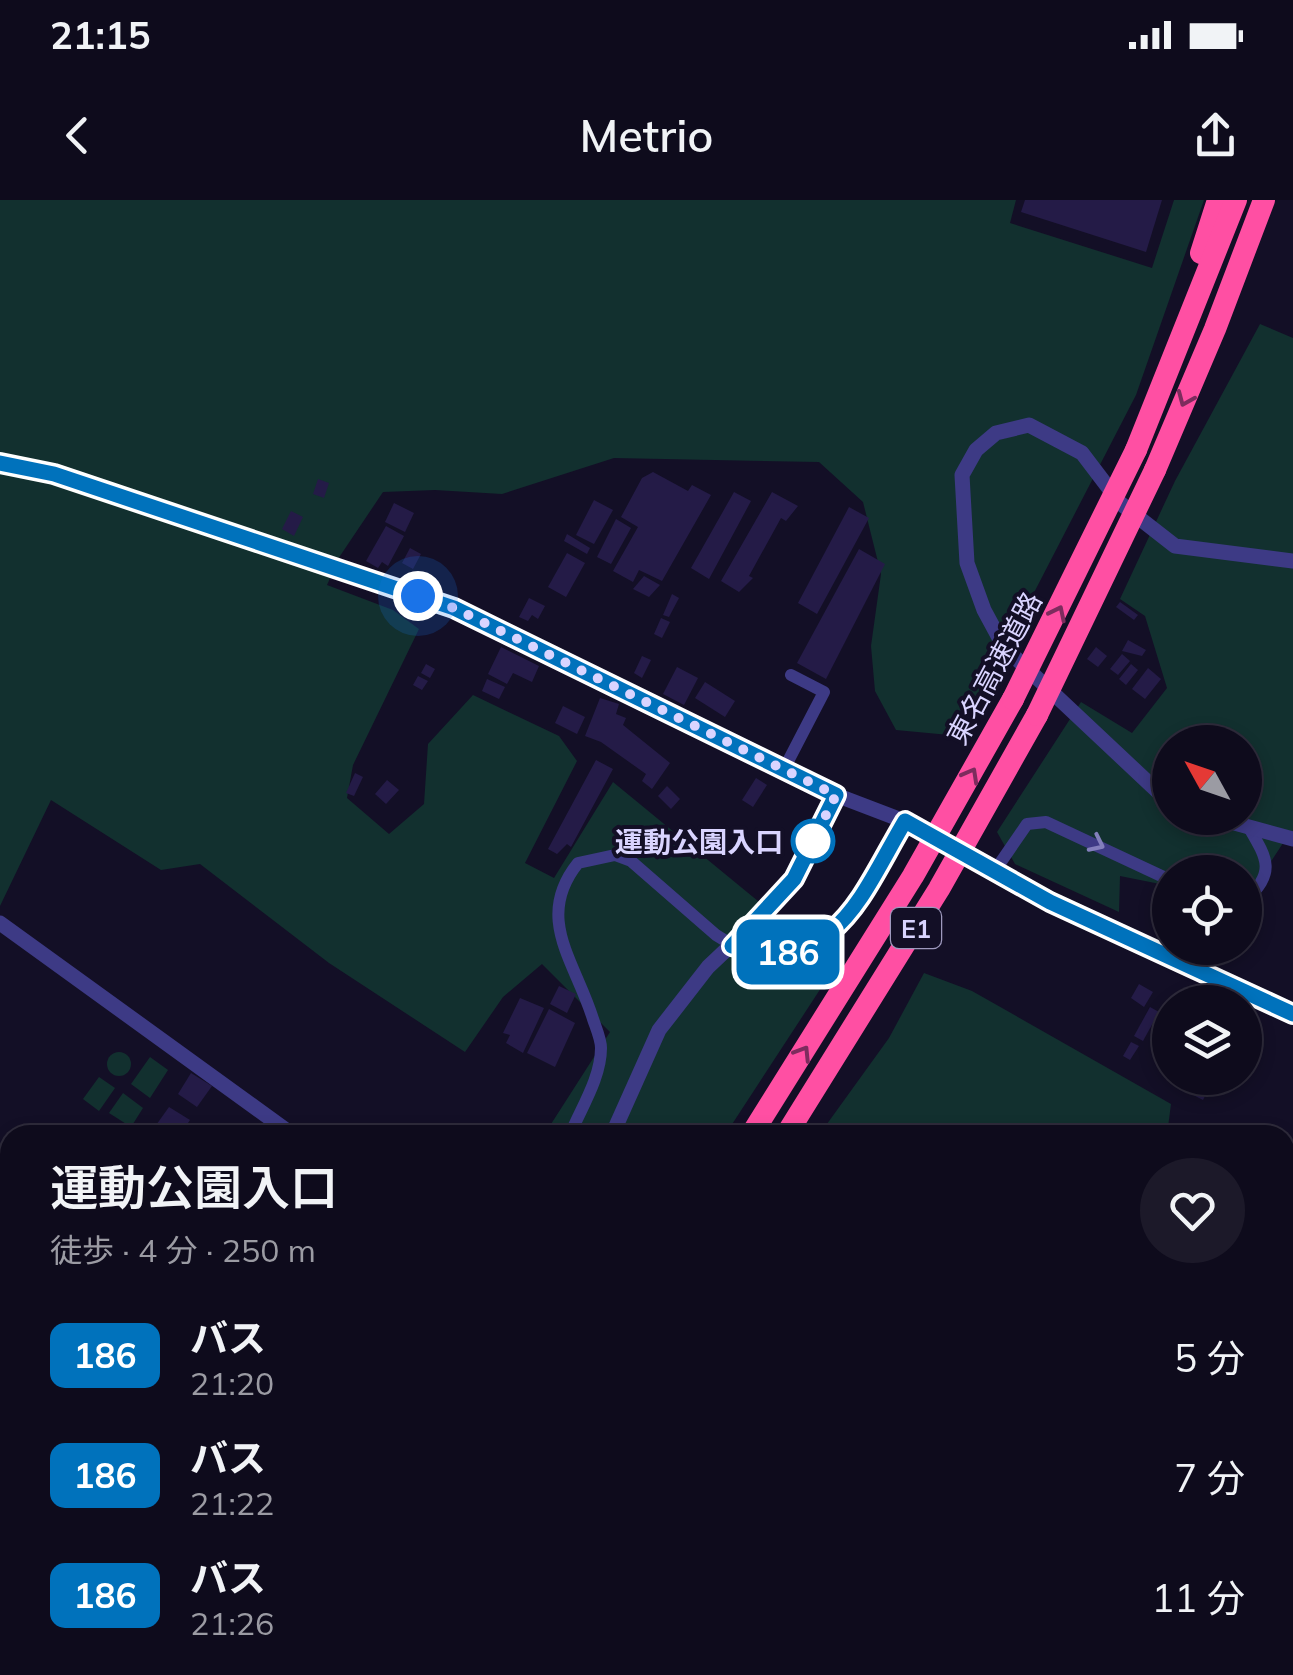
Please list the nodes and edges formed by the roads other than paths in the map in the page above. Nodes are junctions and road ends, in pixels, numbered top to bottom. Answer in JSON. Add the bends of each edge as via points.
{"nodes":[{"id":1,"x":1218,"y":200,"type":"edge"},
{"id":2,"x":1236,"y":200,"type":"edge"},
{"id":3,"x":1264,"y":200,"type":"edge"},
{"id":4,"x":1275,"y":200,"type":"edge"},
{"id":5,"x":1216,"y":329,"type":"junction"},
{"id":6,"x":1153,"y":410,"type":"junction"},
{"id":7,"x":0,"y":463,"type":"edge"},
{"id":8,"x":1293,"y":561,"type":"edge"},
{"id":9,"x":791,"y":675,"type":"dead end"},
{"id":10,"x":784,"y":769,"type":"junction"},
{"id":11,"x":1152,"y":786,"type":"edge"},
{"id":12,"x":836,"y":795,"type":"junction"},
{"id":13,"x":908,"y":823,"type":"junction"},
{"id":14,"x":1262,"y":830,"type":"edge"},
{"id":15,"x":1253,"y":835,"type":"edge"},
{"id":16,"x":1293,"y":838,"type":"edge"},
{"id":17,"x":989,"y":868,"type":"junction"},
{"id":18,"x":1152,"y":872,"type":"edge"},
{"id":19,"x":1262,"y":884,"type":"edge"},
{"id":20,"x":0,"y":923,"type":"edge"},
{"id":21,"x":732,"y":946,"type":"junction"},
{"id":22,"x":1293,"y":1014,"type":"edge"},
{"id":23,"x":279,"y":1125,"type":"edge"},
{"id":24,"x":574,"y":1125,"type":"edge"},
{"id":25,"x":616,"y":1125,"type":"edge"},
{"id":26,"x":757,"y":1125,"type":"edge"},
{"id":27,"x":792,"y":1125,"type":"edge"}],
"edges":[{"from":1,"to":6,"type":"highway"},
{"from":2,"to":6,"type":"highway","name":"東名高速道路","number":"E1"},
{"from":3,"to":5,"type":"highway","name":"東名高速道路","number":"E1"},
{"from":4,"to":5,"type":"highway"},
{"from":5,"to":27,"type":"highway","name":"東名高速道路","number":"E1","one_way":true,"bridge":true,"via":[[1037,715],[939,889]]},
{"from":26,"to":6,"type":"highway","name":"東名高速道路","number":"E1","one_way":true,"bridge":true,"via":[[1014,699]]},
{"from":7,"to":10,"type":"street","via":[[54,474],[454,608]]},
{"from":8,"to":11,"type":"street","via":[[1175,546],[1120,504],[1082,453],[1029,425],[996,433],[976,450],[962,475],[967,563],[1004,647]]},
{"from":9,"to":10,"type":"street","via":[[824,692]]},
{"from":10,"to":12,"type":"street"},
{"from":12,"to":13,"type":"street"},
{"from":12,"to":21,"type":"street","via":[[794,879]]},
{"from":13,"to":17,"type":"street","bridge":true},
{"from":13,"to":21,"type":"street","via":[[832,934],[794,951],[766,954]]},
{"from":14,"to":16,"type":"street"},
{"from":15,"to":19,"type":"street","via":[[1267,858]]},
{"from":17,"to":18,"type":"street","one_way":true,"via":[[1027,824],[1046,822]]},
{"from":17,"to":22,"type":"street"},
{"from":20,"to":23,"type":"street"},
{"from":21,"to":24,"type":"street","via":[[631,862],[615,855],[578,862],[561,884],[556,908],[560,937],[602,1047]]},
{"from":21,"to":25,"type":"street","via":[[659,1030]]}]}
